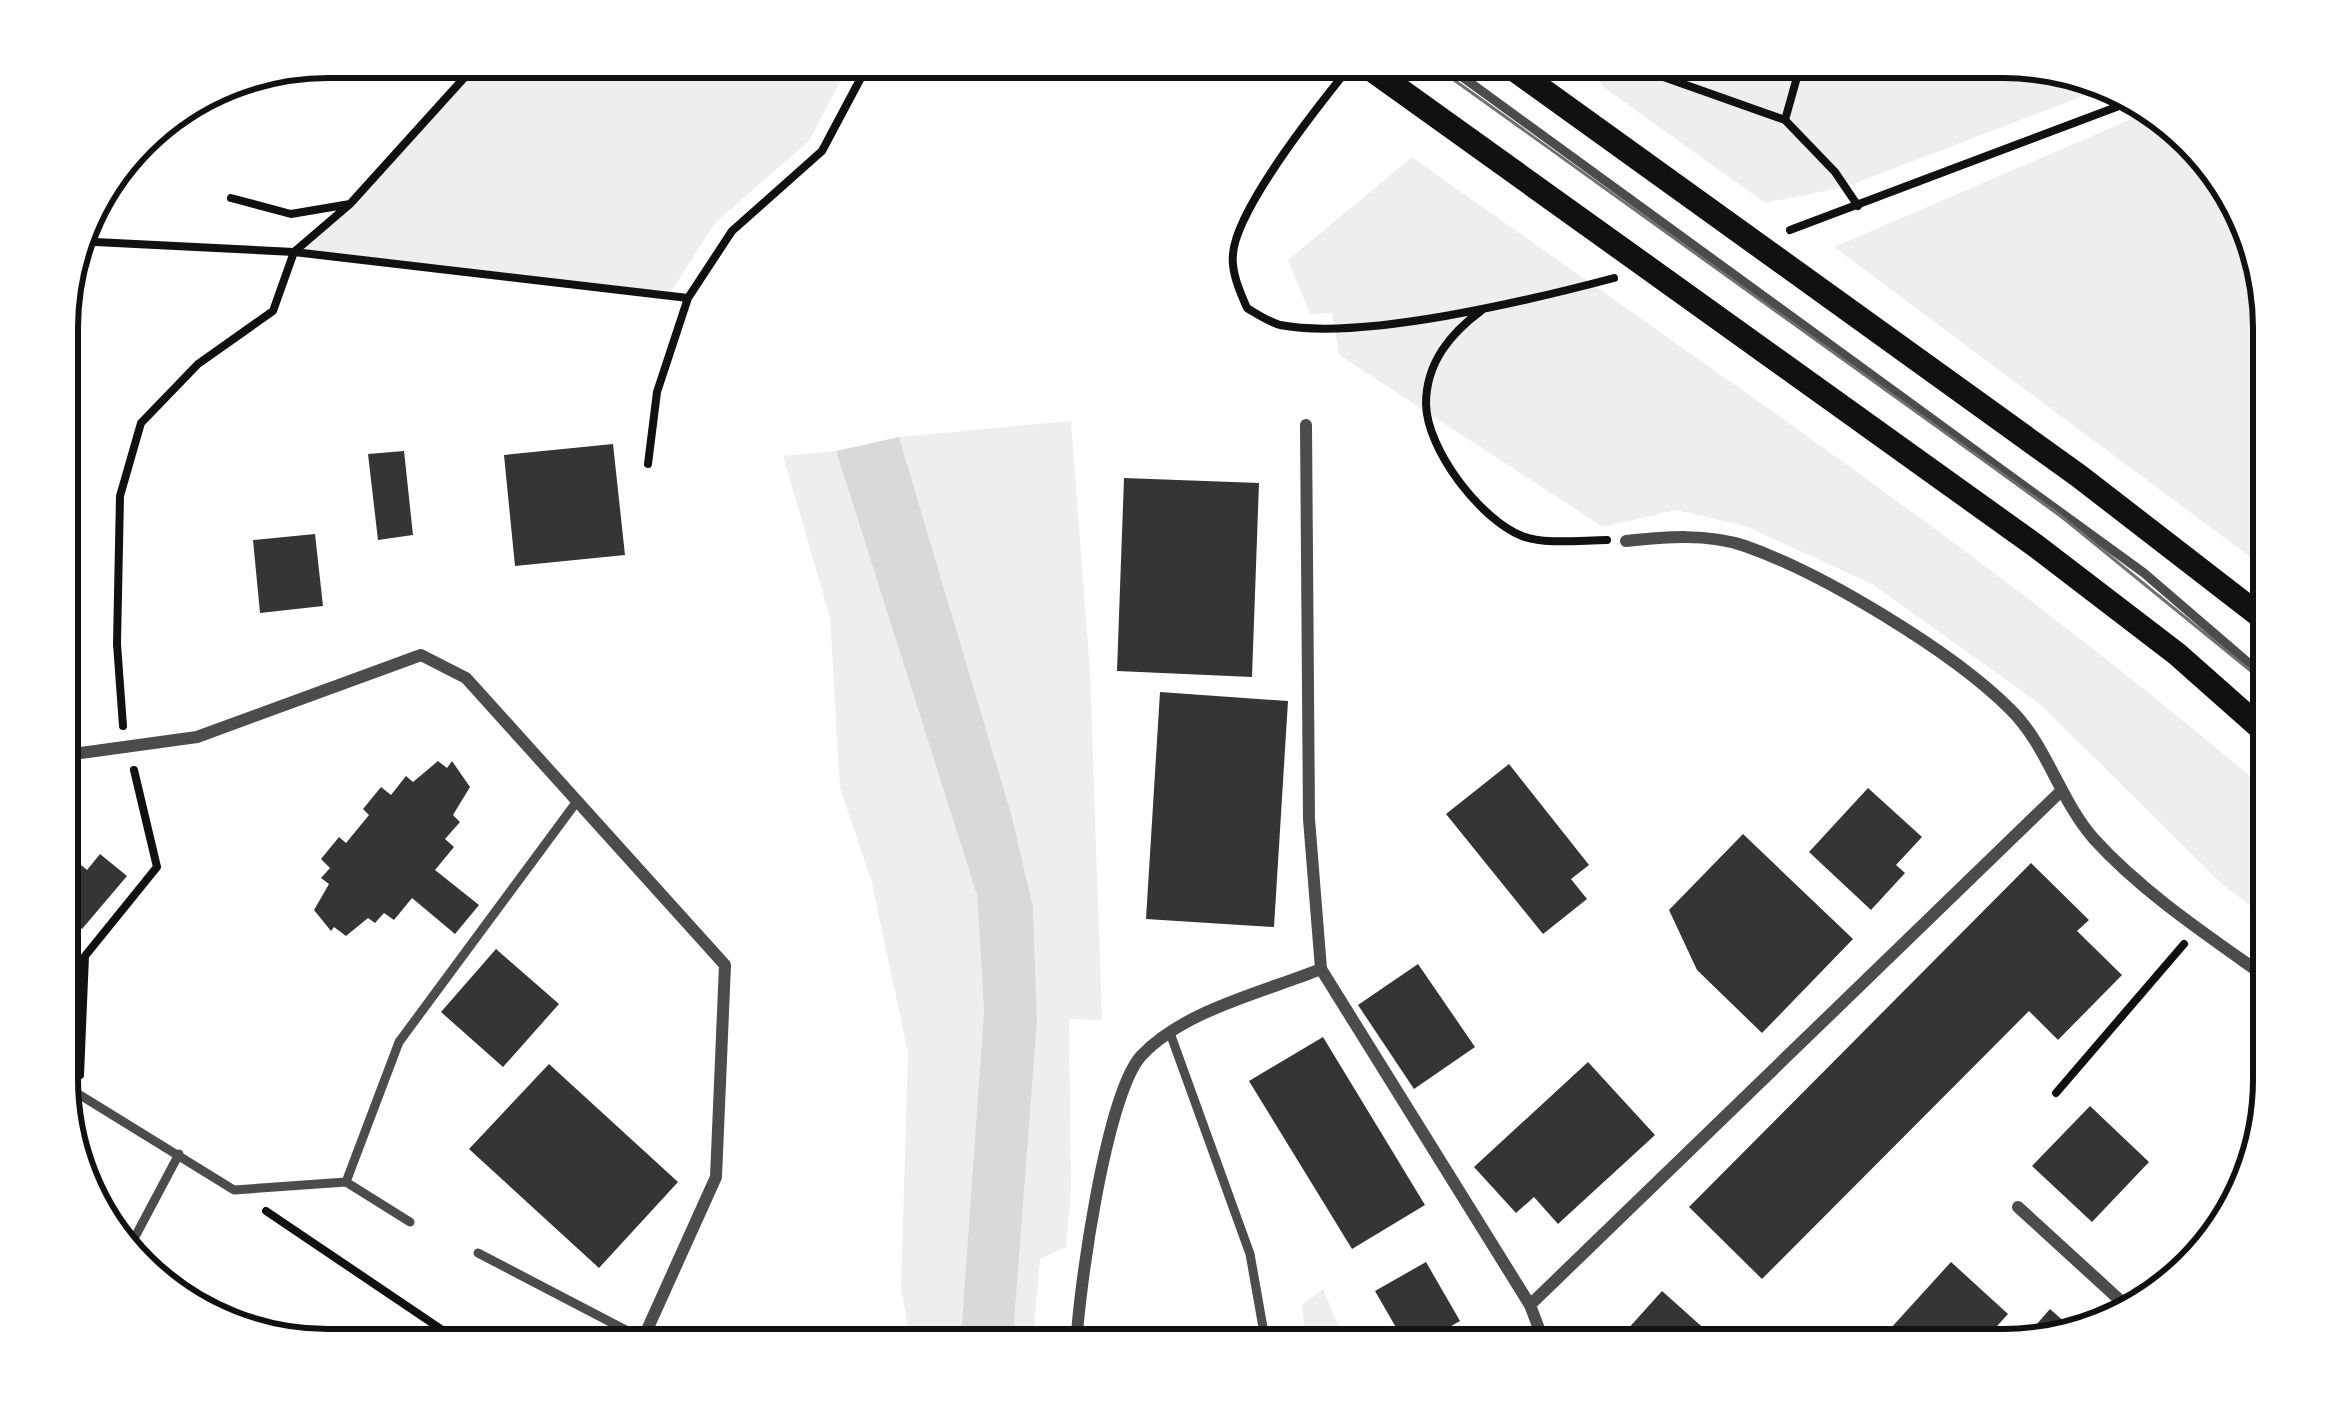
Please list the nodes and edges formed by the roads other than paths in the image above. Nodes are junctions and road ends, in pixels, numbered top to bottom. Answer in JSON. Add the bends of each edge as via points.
{"nodes":[{"id":1,"x":1384,"y":78,"type":"edge"},
{"id":2,"x":1464,"y":78,"type":"edge"},
{"id":3,"x":1525,"y":78,"type":"edge"},
{"id":4,"x":1531,"y":78,"type":"edge"},
{"id":5,"x":1528,"y":80,"type":"junction"},
{"id":6,"x":1306,"y":425,"type":"dead end"},
{"id":7,"x":1626,"y":541,"type":"road end"},
{"id":8,"x":2252,"y":610,"type":"edge"},
{"id":9,"x":2252,"y":666,"type":"edge"},
{"id":10,"x":2252,"y":720,"type":"edge"},
{"id":11,"x":78,"y":754,"type":"edge"},
{"id":12,"x":2059,"y":793,"type":"junction"},
{"id":13,"x":575,"y":804,"type":"junction"},
{"id":14,"x":2252,"y":967,"type":"edge"},
{"id":15,"x":1322,"y":969,"type":"junction"},
{"id":16,"x":1170,"y":1033,"type":"junction"},
{"id":17,"x":79,"y":1096,"type":"edge"},
{"id":18,"x":179,"y":1154,"type":"junction"},
{"id":19,"x":346,"y":1182,"type":"junction"},
{"id":20,"x":2018,"y":1207,"type":"dead end"},
{"id":21,"x":410,"y":1222,"type":"dead end"},
{"id":22,"x":135,"y":1237,"type":"edge"},
{"id":23,"x":478,"y":1253,"type":"dead end"},
{"id":24,"x":2119,"y":1300,"type":"edge"},
{"id":25,"x":1530,"y":1305,"type":"junction"},
{"id":26,"x":1263,"y":1328,"type":"edge"},
{"id":27,"x":1539,"y":1328,"type":"edge"},
{"id":28,"x":613,"y":1329,"type":"edge"},
{"id":29,"x":647,"y":1329,"type":"edge"},
{"id":30,"x":1079,"y":1329,"type":"edge"}],
"edges":[{"from":1,"to":10,"type":"main road","via":[[2036,546]]},
{"from":2,"to":9,"type":"lane","via":[[2144,573]]},
{"from":3,"to":5,"type":"main road"},
{"from":4,"to":5,"type":"lane"},
{"from":5,"to":8,"type":"main road"},
{"from":6,"to":15,"type":"street","via":[[1309,819]]},
{"from":7,"to":12,"type":"street","via":[[1682,536],[1742,545],[1826,582],[2009,707],[2034,736]]},
{"from":11,"to":13,"type":"street","via":[[197,737],[421,655],[466,678]]},
{"from":12,"to":14,"type":"street","via":[[2096,841]]},
{"from":12,"to":25,"type":"street"},
{"from":13,"to":19,"type":"lane","via":[[399,1042]]},
{"from":13,"to":29,"type":"street","via":[[725,965],[716,1177]]},
{"from":15,"to":16,"type":"street"},
{"from":15,"to":25,"type":"street"},
{"from":16,"to":26,"type":"lane","via":[[1250,1255]]},
{"from":16,"to":30,"type":"street","via":[[1138,1059],[1121,1099]]},
{"from":17,"to":18,"type":"lane"},
{"from":18,"to":19,"type":"lane","via":[[234,1190]]},
{"from":18,"to":22,"type":"lane"},
{"from":19,"to":21,"type":"lane"},
{"from":20,"to":24,"type":"street"},
{"from":23,"to":28,"type":"lane"},
{"from":25,"to":27,"type":"street"}]}
